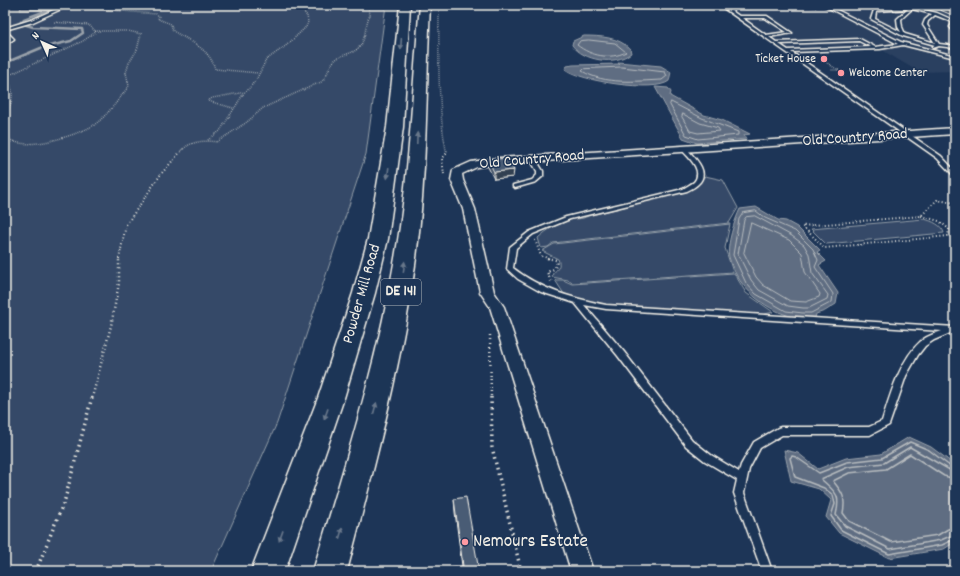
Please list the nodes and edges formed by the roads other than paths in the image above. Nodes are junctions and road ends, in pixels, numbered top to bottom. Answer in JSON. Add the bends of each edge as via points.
{"nodes":[{"id":1,"x":68,"y":5,"type":"edge"},
{"id":2,"x":405,"y":5,"type":"edge"},
{"id":3,"x":425,"y":5,"type":"edge"},
{"id":4,"x":721,"y":5,"type":"edge"},
{"id":5,"x":738,"y":5,"type":"edge"},
{"id":6,"x":790,"y":5,"type":"edge"},
{"id":7,"x":874,"y":5,"type":"edge"},
{"id":8,"x":897,"y":5,"type":"edge"},
{"id":9,"x":826,"y":6,"type":"edge"},
{"id":10,"x":911,"y":8,"type":"junction"},
{"id":11,"x":934,"y":14,"type":"junction"},
{"id":12,"x":739,"y":17,"type":"junction"},
{"id":13,"x":955,"y":22,"type":"edge"},
{"id":14,"x":5,"y":30,"type":"edge"},
{"id":15,"x":955,"y":32,"type":"edge"},
{"id":16,"x":904,"y":35,"type":"junction"},
{"id":17,"x":765,"y":36,"type":"junction"},
{"id":18,"x":776,"y":43,"type":"junction"},
{"id":19,"x":5,"y":44,"type":"edge"},
{"id":20,"x":902,"y":44,"type":"junction"},
{"id":21,"x":938,"y":45,"type":"junction"},
{"id":22,"x":873,"y":47,"type":"junction"},
{"id":23,"x":955,"y":47,"type":"edge"},
{"id":24,"x":787,"y":51,"type":"junction"},
{"id":25,"x":930,"y":52,"type":"junction"},
{"id":26,"x":955,"y":57,"type":"edge"},
{"id":27,"x":955,"y":131,"type":"edge"},
{"id":28,"x":906,"y":134,"type":"junction"},
{"id":29,"x":684,"y":149,"type":"junction"},
{"id":30,"x":532,"y":159,"type":"junction"},
{"id":31,"x":955,"y":174,"type":"edge"},
{"id":32,"x":515,"y":186,"type":"dead end"},
{"id":33,"x":577,"y":301,"type":"junction"},
{"id":34,"x":954,"y":329,"type":"edge"},
{"id":35,"x":741,"y":478,"type":"junction"},
{"id":36,"x":268,"y":571,"type":"edge"},
{"id":37,"x":330,"y":571,"type":"edge"},
{"id":38,"x":582,"y":571,"type":"edge"},
{"id":39,"x":767,"y":571,"type":"edge"}],
"edges":[{"from":1,"to":14,"type":"lane"},
{"from":2,"to":36,"type":"highway","name":"Powder Mill Road","number":"DE 141","one_way":true,"via":[[395,127],[378,239],[331,398]]},
{"from":37,"to":3,"type":"highway","name":"Powder Mill Road","number":"DE 141","one_way":true,"via":[[377,404],[400,293],[415,177]]},
{"from":4,"to":12,"type":"lane"},
{"from":5,"to":6,"type":"lane"},
{"from":7,"to":9,"type":"lane"},
{"from":8,"to":10,"type":"lane"},
{"from":9,"to":20,"type":"lane"},
{"from":10,"to":11,"type":"lane"},
{"from":10,"to":16,"type":"lane","via":[[899,19]]},
{"from":10,"to":16,"type":"lane","via":[[878,10],[872,19]]},
{"from":11,"to":13,"type":"lane"},
{"from":11,"to":21,"type":"lane","via":[[925,25]]},
{"from":12,"to":17,"type":"lane"},
{"from":12,"to":17,"type":"lane","via":[[766,17],[790,33]]},
{"from":13,"to":15,"type":"lane","via":[[952,27]]},
{"from":14,"to":19,"type":"lane","via":[[12,39]]},
{"from":16,"to":21,"type":"lane"},
{"from":17,"to":18,"type":"lane"},
{"from":18,"to":22,"type":"lane","via":[[860,40]]},
{"from":18,"to":24,"type":"lane"},
{"from":20,"to":22,"type":"lane"},
{"from":20,"to":25,"type":"lane"},
{"from":21,"to":23,"type":"lane"},
{"from":21,"to":25,"type":"lane"},
{"from":22,"to":24,"type":"lane"},
{"from":24,"to":28,"type":"lane"},
{"from":25,"to":26,"type":"lane"},
{"from":27,"to":28,"type":"street","name":"Old Country Road"},
{"from":28,"to":29,"type":"street","name":"Old Country Road"},
{"from":28,"to":31,"type":"lane","via":[[939,157]]},
{"from":29,"to":30,"type":"street","name":"Old Country Road"},
{"from":29,"to":33,"type":"lane","via":[[698,165],[700,173],[697,182],[685,190],[568,218],[530,233],[513,247],[510,269],[524,281]]},
{"from":30,"to":32,"type":"lane","via":[[540,171],[540,176],[534,181]]},
{"from":30,"to":38,"type":"street","name":"Old Country Road","via":[[475,164],[457,172],[457,180],[469,209],[487,292],[497,307]]},
{"from":33,"to":34,"type":"lane","via":[[606,308]]},
{"from":33,"to":35,"type":"lane","via":[[689,443]]},
{"from":34,"to":35,"type":"lane","via":[[929,338],[914,355],[903,373],[886,423],[870,431],[781,431],[757,445]]},
{"from":35,"to":39,"type":"lane","via":[[739,494]]}]}
